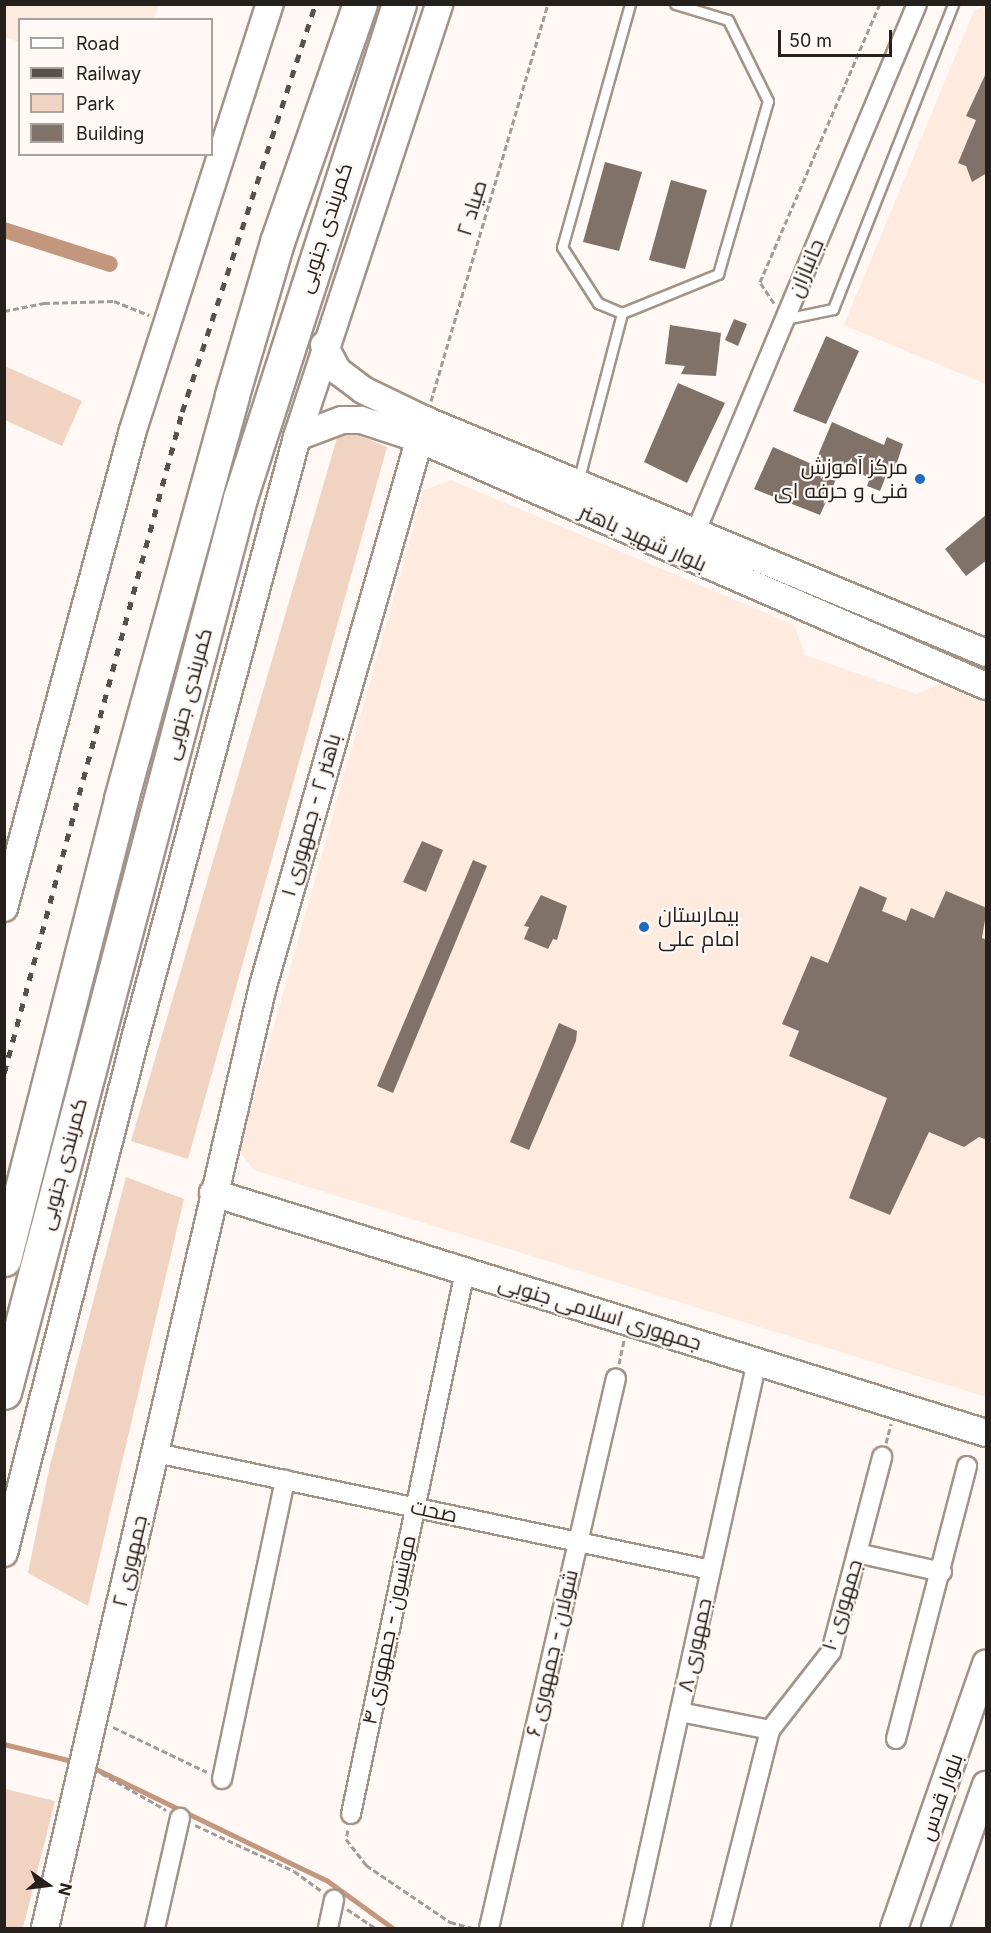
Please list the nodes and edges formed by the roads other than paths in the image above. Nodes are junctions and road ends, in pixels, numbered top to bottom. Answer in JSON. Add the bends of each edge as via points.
{"nodes":[{"id":1,"x":270,"y":4,"type":"edge"},
{"id":2,"x":360,"y":4,"type":"edge"},
{"id":3,"x":399,"y":4,"type":"edge"},
{"id":4,"x":439,"y":4,"type":"edge"},
{"id":5,"x":630,"y":4,"type":"edge"},
{"id":6,"x":675,"y":4,"type":"edge"},
{"id":7,"x":917,"y":4,"type":"edge"},
{"id":8,"x":953,"y":4,"type":"edge"},
{"id":9,"x":622,"y":314,"type":"junction"},
{"id":10,"x":785,"y":318,"type":"junction"},
{"id":11,"x":324,"y":345,"type":"junction"},
{"id":12,"x":422,"y":430,"type":"junction"},
{"id":13,"x":297,"y":437,"type":"junction"},
{"id":14,"x":578,"y":482,"type":"junction"},
{"id":15,"x":696,"y":531,"type":"junction"},
{"id":16,"x":987,"y":653,"type":"edge"},
{"id":17,"x":987,"y":686,"type":"edge"},
{"id":18,"x":4,"y":908,"type":"edge"},
{"id":19,"x":213,"y":1193,"type":"junction"},
{"id":20,"x":4,"y":1259,"type":"edge"},
{"id":21,"x":465,"y":1271,"type":"junction"},
{"id":22,"x":757,"y":1362,"type":"junction"},
{"id":23,"x":616,"y":1378,"type":"road end"},
{"id":24,"x":4,"y":1392,"type":"edge"},
{"id":25,"x":987,"y":1432,"type":"edge"},
{"id":26,"x":156,"y":1453,"type":"junction"},
{"id":27,"x":882,"y":1457,"type":"road end"},
{"id":28,"x":967,"y":1466,"type":"dead end"},
{"id":29,"x":285,"y":1480,"type":"junction"},
{"id":30,"x":415,"y":1508,"type":"junction"},
{"id":31,"x":578,"y":1542,"type":"junction"},
{"id":32,"x":4,"y":1553,"type":"edge"},
{"id":33,"x":858,"y":1553,"type":"junction"},
{"id":34,"x":711,"y":1570,"type":"junction"},
{"id":35,"x":942,"y":1572,"type":"junction"},
{"id":36,"x":987,"y":1664,"type":"edge"},
{"id":37,"x":680,"y":1712,"type":"junction"},
{"id":38,"x":770,"y":1730,"type":"junction"},
{"id":39,"x":896,"y":1739,"type":"dead end"},
{"id":40,"x":222,"y":1779,"type":"road end"},
{"id":41,"x":987,"y":1785,"type":"edge"},
{"id":42,"x":351,"y":1814,"type":"road end"},
{"id":43,"x":180,"y":1818,"type":"road end"},
{"id":44,"x":334,"y":1900,"type":"road end"},
{"id":45,"x":45,"y":1929,"type":"edge"},
{"id":46,"x":156,"y":1929,"type":"edge"},
{"id":47,"x":328,"y":1929,"type":"edge"},
{"id":48,"x":489,"y":1929,"type":"edge"},
{"id":49,"x":632,"y":1929,"type":"edge"},
{"id":50,"x":720,"y":1929,"type":"edge"},
{"id":51,"x":894,"y":1929,"type":"edge"},
{"id":52,"x":935,"y":1929,"type":"edge"}],
"edges":[{"from":1,"to":18,"type":"main road","via":[[132,433]]},
{"from":2,"to":20,"type":"highway","name":"کمربندی جنوبی","via":[[277,242],[232,395],[121,799]]},
{"from":3,"to":24,"type":"highway","name":"کمربندی جنوبی","via":[[240,498]]},
{"from":4,"to":11,"type":"main road"},
{"from":5,"to":9,"type":"lane","via":[[562,247],[598,303]]},
{"from":6,"to":9,"type":"lane","via":[[728,20],[768,101],[718,274]]},
{"from":7,"to":10,"type":"street","name":"جانبازان"},
{"from":8,"to":10,"type":"lane","via":[[833,309]]},
{"from":9,"to":14,"type":"lane"},
{"from":10,"to":15,"type":"street","name":"جانبازان"},
{"from":11,"to":12,"type":"main road","name":"بلوار شهید باهنر","via":[[338,371]]},
{"from":11,"to":13,"type":"main road"},
{"from":12,"to":13,"type":"main road","name":"بلوار شهید باهنر","via":[[342,420]]},
{"from":12,"to":14,"type":"main road","name":"بلوار شهید باهنر"},
{"from":12,"to":17,"type":"main road","name":"بلوار شهید باهنر"},
{"from":12,"to":19,"type":"main road","name":"باهنر ۲ - جمهوری ۱","via":[[263,986]]},
{"from":13,"to":32,"type":"main road","via":[[130,1057]]},
{"from":14,"to":15,"type":"main road","name":"بلوار شهید باهنر"},
{"from":15,"to":16,"type":"main road","name":"بلوار شهید باهنر"},
{"from":19,"to":21,"type":"main road","name":"جمهوری اسلامی جنوبی"},
{"from":19,"to":26,"type":"main road","name":"جمهوری ۲"},
{"from":21,"to":22,"type":"main road","name":"جمهوری اسلامی جنوبی"},
{"from":21,"to":30,"type":"street","name":"مونسون - جمهوری ۴"},
{"from":22,"to":25,"type":"main road","name":"جمهوری اسلامی جنوبی"},
{"from":22,"to":34,"type":"street","name":"جمهوری ۸"},
{"from":23,"to":31,"type":"street","name":"شولان - جمهوری ۶"},
{"from":26,"to":29,"type":"street","name":"صحت"},
{"from":26,"to":45,"type":"main road","name":"جمهوری ۲"},
{"from":27,"to":33,"type":"street","name":"جمهوری ۱۰"},
{"from":28,"to":35,"type":"street"},
{"from":29,"to":30,"type":"street","name":"صحت"},
{"from":29,"to":40,"type":"street"},
{"from":30,"to":31,"type":"street","name":"صحت"},
{"from":30,"to":42,"type":"street","name":"مونسون - جمهوری ۴"},
{"from":31,"to":34,"type":"street","name":"صحت"},
{"from":31,"to":48,"type":"street","name":"شولان - جمهوری ۶"},
{"from":33,"to":35,"type":"street"},
{"from":33,"to":38,"type":"street","name":"جمهوری ۱۰","via":[[831,1652]]},
{"from":34,"to":37,"type":"street","name":"جمهوری ۸"},
{"from":35,"to":39,"type":"street"},
{"from":36,"to":51,"type":"main road","name":"بلوار قدس"},
{"from":37,"to":38,"type":"street"},
{"from":37,"to":49,"type":"street","name":"جمهوری ۸"},
{"from":38,"to":50,"type":"street","name":"جمهوری ۱۰"},
{"from":41,"to":52,"type":"main road","name":"بلوار قدس"},
{"from":43,"to":46,"type":"street"},
{"from":44,"to":47,"type":"street"}]}
